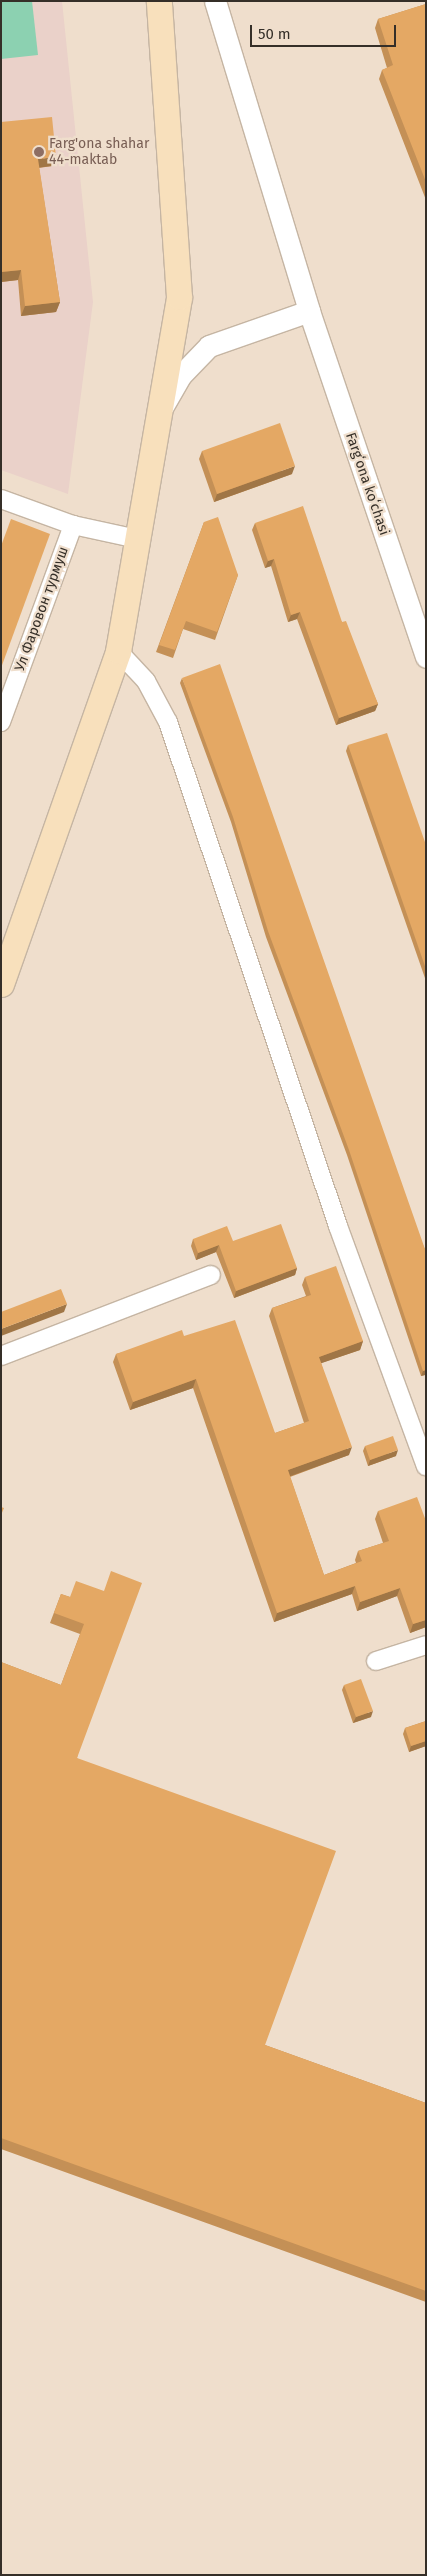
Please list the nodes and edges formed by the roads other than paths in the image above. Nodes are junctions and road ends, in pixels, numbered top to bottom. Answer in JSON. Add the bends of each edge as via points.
{"nodes":[{"id":1,"x":159,"y":1,"type":"edge"},
{"id":2,"x":214,"y":1,"type":"edge"},
{"id":3,"x":309,"y":311,"type":"junction"},
{"id":4,"x":159,"y":412,"type":"junction"},
{"id":5,"x":1,"y":498,"type":"edge"},
{"id":6,"x":73,"y":525,"type":"junction"},
{"id":7,"x":137,"y":539,"type":"junction"},
{"id":8,"x":421,"y":627,"type":"edge"},
{"id":9,"x":118,"y":651,"type":"junction"},
{"id":10,"x":426,"y":657,"type":"edge"},
{"id":11,"x":1,"y":722,"type":"edge"},
{"id":12,"x":1,"y":984,"type":"edge"},
{"id":13,"x":211,"y":1275,"type":"dead end"},
{"id":14,"x":1,"y":1356,"type":"edge"},
{"id":15,"x":426,"y":1466,"type":"edge"},
{"id":16,"x":426,"y":1645,"type":"edge"},
{"id":17,"x":376,"y":1661,"type":"dead end"}],
"edges":[{"from":1,"to":4,"type":"main road","via":[[179,297]]},
{"from":2,"to":3,"type":"street","name":"Fargʻona koʻchasi"},
{"from":3,"to":4,"type":"street","via":[[209,346],[181,375]]},
{"from":3,"to":8,"type":"street","name":"Fargʻona koʻchasi"},
{"from":4,"to":7,"type":"main road"},
{"from":5,"to":6,"type":"street"},
{"from":6,"to":7,"type":"street"},
{"from":6,"to":11,"type":"street","name":"Ул Фаровон турмуш"},
{"from":7,"to":9,"type":"main road"},
{"from":8,"to":10,"type":"street","name":"Fargʻona koʻchasi"},
{"from":9,"to":12,"type":"main road"},
{"from":9,"to":15,"type":"street","via":[[146,681],[168,722],[335,1217]]},
{"from":13,"to":14,"type":"street"},
{"from":16,"to":17,"type":"street"}]}
